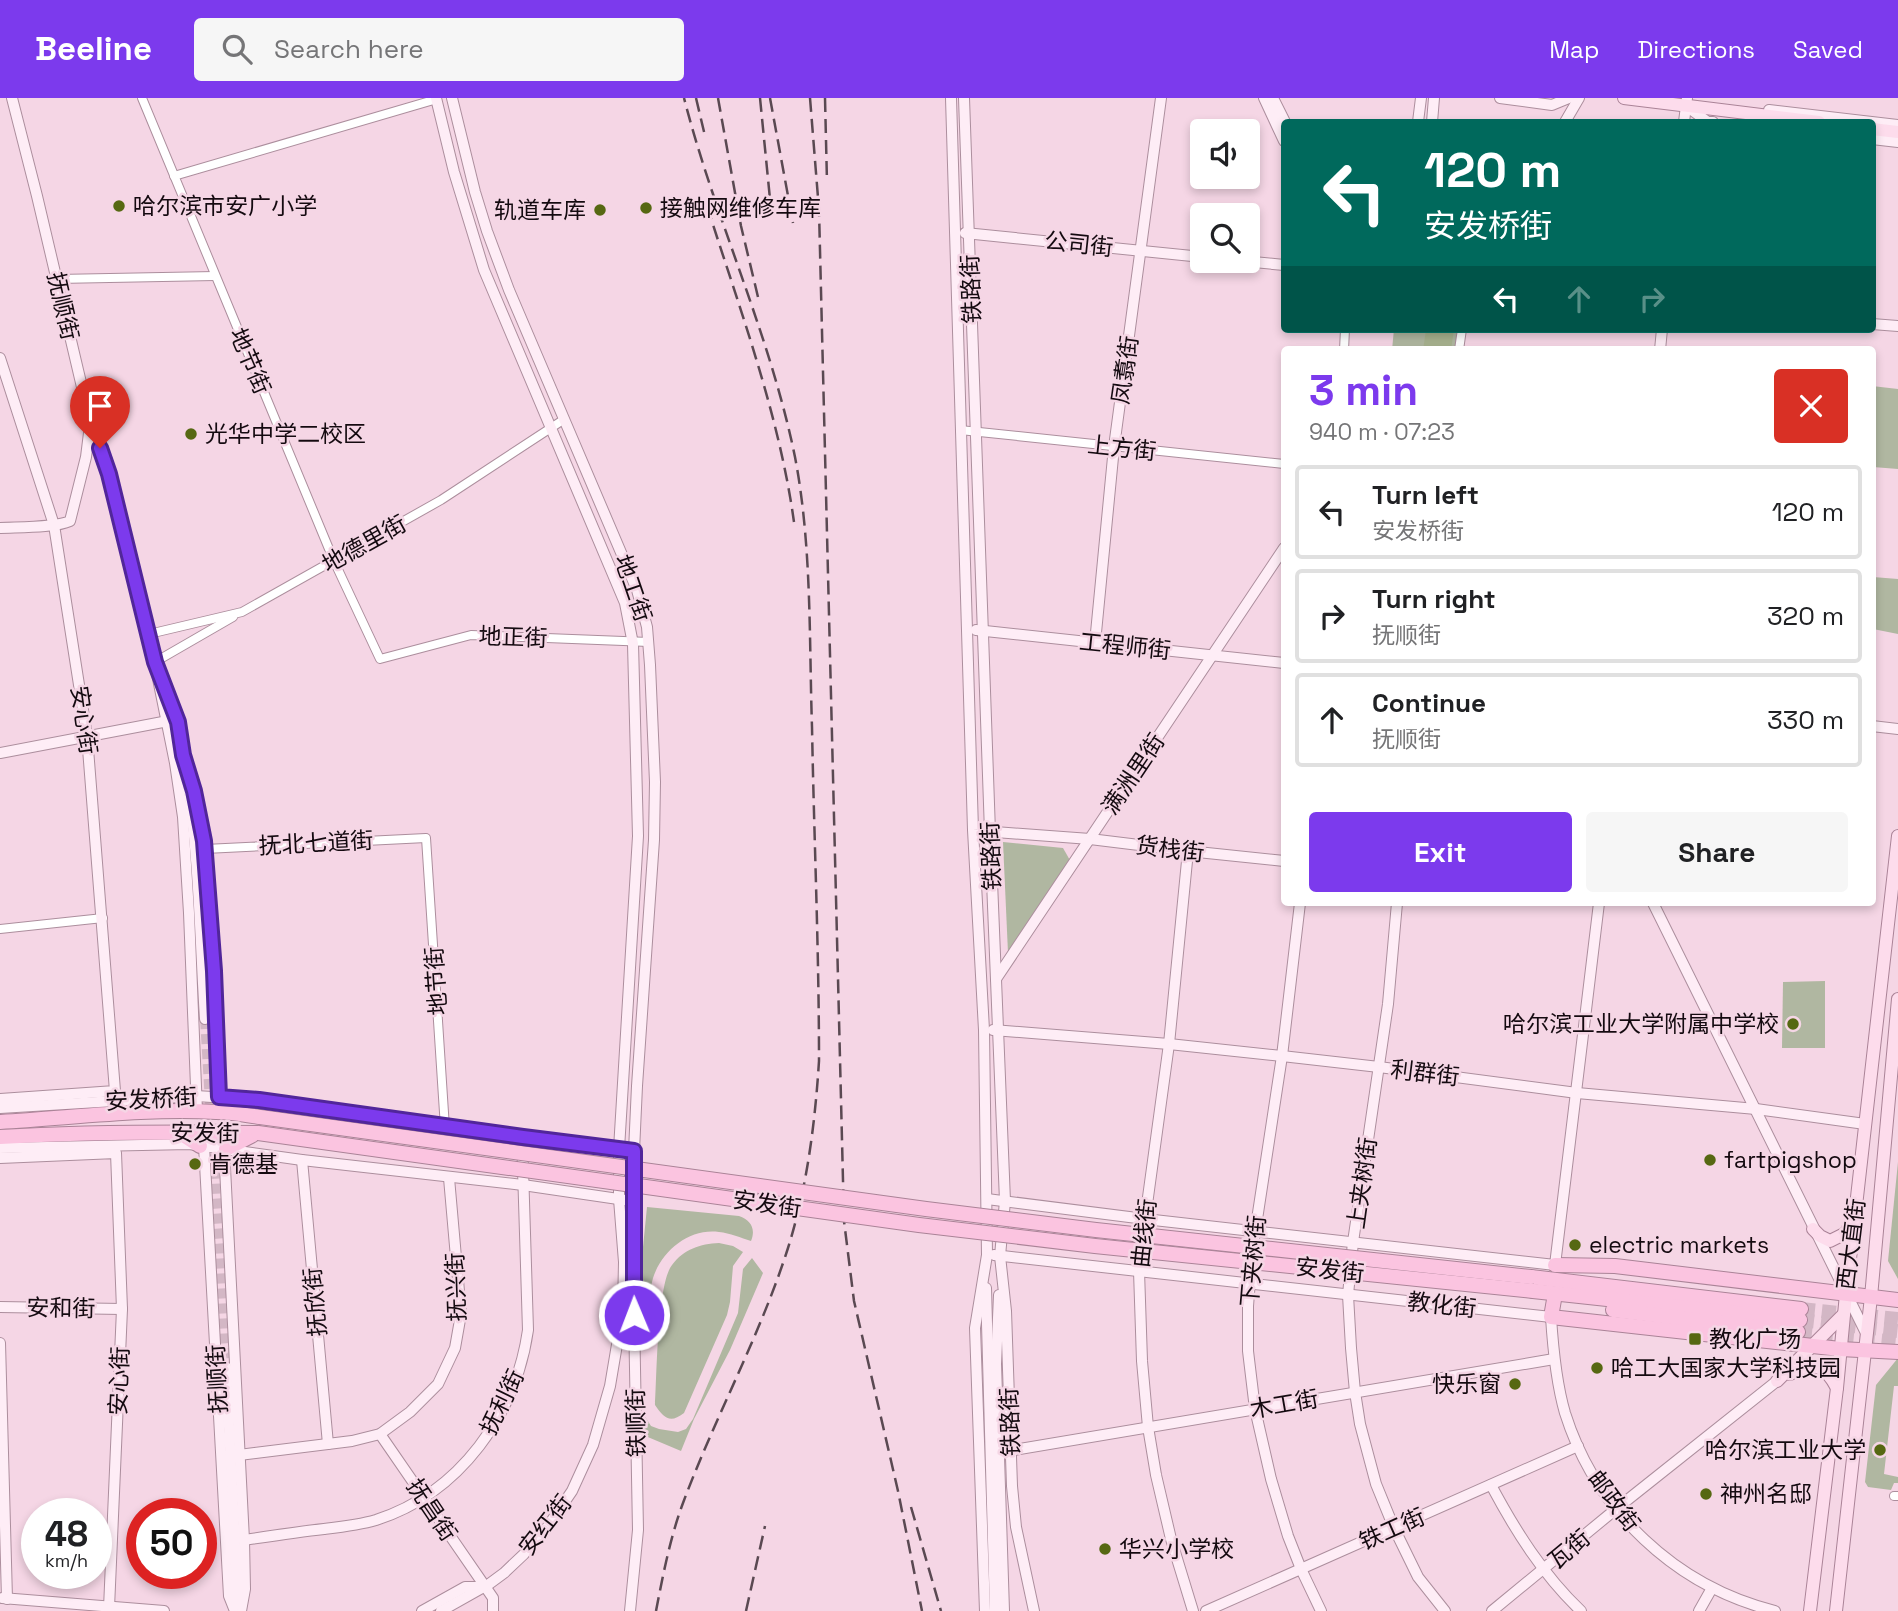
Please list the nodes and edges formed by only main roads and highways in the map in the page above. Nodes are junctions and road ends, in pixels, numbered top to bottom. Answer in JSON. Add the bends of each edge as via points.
{"nodes":[{"id":1,"x":12,"y":98,"type":"edge"},
{"id":2,"x":452,"y":98,"type":"edge"},
{"id":3,"x":951,"y":98,"type":"edge"},
{"id":4,"x":964,"y":98,"type":"edge"},
{"id":5,"x":1161,"y":98,"type":"edge"},
{"id":6,"x":1264,"y":98,"type":"edge"},
{"id":7,"x":1273,"y":98,"type":"edge"},
{"id":8,"x":1421,"y":98,"type":"edge"},
{"id":9,"x":1434,"y":98,"type":"edge"},
{"id":10,"x":1500,"y":98,"type":"edge"},
{"id":11,"x":1569,"y":98,"type":"edge"},
{"id":12,"x":1579,"y":98,"type":"edge"},
{"id":13,"x":1624,"y":98,"type":"edge"},
{"id":14,"x":437,"y":99,"type":"edge"},
{"id":15,"x":1686,"y":102,"type":"edge"},
{"id":16,"x":1284,"y":119,"type":"edge"},
{"id":17,"x":1419,"y":119,"type":"edge"},
{"id":18,"x":1432,"y":119,"type":"edge"},
{"id":19,"x":1566,"y":119,"type":"edge"},
{"id":20,"x":1705,"y":119,"type":"edge"},
{"id":21,"x":1799,"y":119,"type":"edge"},
{"id":22,"x":1848,"y":119,"type":"edge"},
{"id":23,"x":1876,"y":122,"type":"edge"},
{"id":24,"x":1898,"y":125,"type":"edge"},
{"id":25,"x":1876,"y":129,"type":"edge"},
{"id":26,"x":1898,"y":132,"type":"edge"},
{"id":27,"x":1281,"y":135,"type":"edge"},
{"id":28,"x":1876,"y":139,"type":"edge"},
{"id":29,"x":1898,"y":142,"type":"edge"},
{"id":30,"x":955,"y":232,"type":"junction"},
{"id":31,"x":969,"y":233,"type":"junction"},
{"id":32,"x":1140,"y":250,"type":"junction"},
{"id":33,"x":1190,"y":256,"type":"edge"},
{"id":34,"x":1260,"y":263,"type":"edge"},
{"id":35,"x":1281,"y":265,"type":"edge"},
{"id":36,"x":1876,"y":324,"type":"edge"},
{"id":37,"x":1898,"y":326,"type":"edge"},
{"id":38,"x":0,"y":358,"type":"edge"},
{"id":39,"x":90,"y":421,"type":"junction"},
{"id":40,"x":54,"y":524,"type":"junction"},
{"id":41,"x":0,"y":528,"type":"edge"},
{"id":42,"x":1281,"y":553,"type":"edge"},
{"id":43,"x":966,"y":629,"type":"junction"},
{"id":44,"x":982,"y":631,"type":"junction"},
{"id":45,"x":1095,"y":643,"type":"junction"},
{"id":46,"x":1214,"y":655,"type":"junction"},
{"id":47,"x":155,"y":662,"type":"junction"},
{"id":48,"x":1281,"y":663,"type":"edge"},
{"id":49,"x":168,"y":721,"type":"junction"},
{"id":50,"x":1876,"y":726,"type":"edge"},
{"id":51,"x":1898,"y":729,"type":"edge"},
{"id":52,"x":87,"y":736,"type":"junction"},
{"id":53,"x":0,"y":753,"type":"edge"},
{"id":54,"x":183,"y":755,"type":"junction"},
{"id":55,"x":973,"y":830,"type":"junction"},
{"id":56,"x":989,"y":832,"type":"junction"},
{"id":57,"x":1898,"y":836,"type":"edge"},
{"id":58,"x":1090,"y":839,"type":"junction"},
{"id":59,"x":1188,"y":851,"type":"junction"},
{"id":60,"x":1281,"y":861,"type":"edge"},
{"id":61,"x":1300,"y":906,"type":"edge"},
{"id":62,"x":1397,"y":906,"type":"edge"},
{"id":63,"x":1599,"y":906,"type":"edge"},
{"id":64,"x":1654,"y":906,"type":"edge"},
{"id":65,"x":996,"y":979,"type":"junction"},
{"id":66,"x":1898,"y":999,"type":"edge"},
{"id":67,"x":982,"y":1000,"type":"junction"},
{"id":68,"x":205,"y":1019,"type":"tunnel mouth"},
{"id":69,"x":984,"y":1030,"type":"junction"},
{"id":70,"x":998,"y":1031,"type":"junction"},
{"id":71,"x":1169,"y":1044,"type":"junction"},
{"id":72,"x":1282,"y":1056,"type":"junction"},
{"id":73,"x":1379,"y":1067,"type":"junction"},
{"id":74,"x":1577,"y":1093,"type":"junction"},
{"id":75,"x":0,"y":1099,"type":"edge"},
{"id":76,"x":196,"y":1103,"type":"junction"},
{"id":77,"x":220,"y":1104,"type":"junction"},
{"id":78,"x":1756,"y":1109,"type":"junction"},
{"id":79,"x":0,"y":1111,"type":"edge"},
{"id":80,"x":0,"y":1122,"type":"edge"},
{"id":81,"x":1865,"y":1124,"type":"junction"},
{"id":82,"x":62,"y":1126,"type":"junction"},
{"id":83,"x":175,"y":1132,"type":"junction"},
{"id":84,"x":258,"y":1133,"type":"junction"},
{"id":85,"x":0,"y":1136,"type":"edge"},
{"id":86,"x":523,"y":1137,"type":"junction"},
{"id":87,"x":0,"y":1146,"type":"edge"},
{"id":88,"x":214,"y":1147,"type":"junction"},
{"id":89,"x":619,"y":1149,"type":"junction"},
{"id":90,"x":634,"y":1151,"type":"junction"},
{"id":91,"x":0,"y":1158,"type":"edge"},
{"id":92,"x":302,"y":1160,"type":"junction"},
{"id":93,"x":449,"y":1178,"type":"junction"},
{"id":94,"x":523,"y":1185,"type":"junction"},
{"id":95,"x":619,"y":1199,"type":"junction"},
{"id":96,"x":987,"y":1199,"type":"junction"},
{"id":97,"x":634,"y":1201,"type":"junction"},
{"id":98,"x":1005,"y":1201,"type":"junction"},
{"id":99,"x":1856,"y":1203,"type":"junction"},
{"id":100,"x":1145,"y":1219,"type":"junction"},
{"id":101,"x":1813,"y":1229,"type":"junction"},
{"id":102,"x":1254,"y":1232,"type":"junction"},
{"id":103,"x":1353,"y":1242,"type":"junction"},
{"id":104,"x":987,"y":1255,"type":"junction"},
{"id":105,"x":1000,"y":1256,"type":"junction"},
{"id":106,"x":1139,"y":1271,"type":"junction"},
{"id":107,"x":1249,"y":1284,"type":"junction"},
{"id":108,"x":1532,"y":1284,"type":"junction"},
{"id":109,"x":1553,"y":1292,"type":"junction"},
{"id":110,"x":1846,"y":1294,"type":"junction"},
{"id":111,"x":1348,"y":1295,"type":"junction"},
{"id":112,"x":1871,"y":1297,"type":"junction"},
{"id":113,"x":1898,"y":1300,"type":"edge"},
{"id":114,"x":0,"y":1307,"type":"edge"},
{"id":115,"x":122,"y":1309,"type":"junction"},
{"id":116,"x":1844,"y":1314,"type":"junction"},
{"id":117,"x":1867,"y":1335,"type":"junction"},
{"id":118,"x":0,"y":1343,"type":"edge"},
{"id":119,"x":1812,"y":1346,"type":"junction"},
{"id":120,"x":1840,"y":1349,"type":"junction"},
{"id":121,"x":1865,"y":1351,"type":"junction"},
{"id":122,"x":1898,"y":1352,"type":"edge"},
{"id":123,"x":1554,"y":1359,"type":"junction"},
{"id":124,"x":993,"y":1365,"type":"junction"},
{"id":125,"x":226,"y":1367,"type":"tunnel mouth"},
{"id":126,"x":1777,"y":1381,"type":"junction"},
{"id":127,"x":610,"y":1386,"type":"joint"},
{"id":128,"x":1837,"y":1388,"type":"junction"},
{"id":129,"x":1355,"y":1392,"type":"junction"},
{"id":130,"x":1255,"y":1409,"type":"junction"},
{"id":131,"x":1149,"y":1427,"type":"junction"},
{"id":132,"x":380,"y":1434,"type":"junction"},
{"id":133,"x":328,"y":1444,"type":"junction"},
{"id":134,"x":1578,"y":1446,"type":"junction"},
{"id":135,"x":1014,"y":1450,"type":"dead end"},
{"id":136,"x":239,"y":1455,"type":"junction"},
{"id":137,"x":1491,"y":1485,"type":"junction"},
{"id":138,"x":423,"y":1497,"type":"junction"},
{"id":139,"x":1616,"y":1509,"type":"junction"},
{"id":140,"x":1394,"y":1528,"type":"junction"},
{"id":141,"x":244,"y":1540,"type":"junction"},
{"id":142,"x":1301,"y":1569,"type":"junction"},
{"id":143,"x":1545,"y":1569,"type":"junction"},
{"id":144,"x":485,"y":1587,"type":"junction"},
{"id":145,"x":1712,"y":1588,"type":"junction"},
{"id":146,"x":4,"y":1599,"type":"edge"},
{"id":147,"x":109,"y":1608,"type":"junction"},
{"id":148,"x":164,"y":1611,"type":"edge"},
{"id":149,"x":238,"y":1611,"type":"edge"},
{"id":150,"x":422,"y":1611,"type":"edge"},
{"id":151,"x":441,"y":1611,"type":"edge"},
{"id":152,"x":493,"y":1611,"type":"edge"},
{"id":153,"x":630,"y":1611,"type":"edge"},
{"id":154,"x":985,"y":1611,"type":"edge"},
{"id":155,"x":995,"y":1611,"type":"edge"},
{"id":156,"x":1004,"y":1611,"type":"edge"},
{"id":157,"x":1034,"y":1611,"type":"edge"},
{"id":158,"x":1193,"y":1611,"type":"edge"},
{"id":159,"x":1206,"y":1611,"type":"edge"},
{"id":160,"x":1321,"y":1611,"type":"edge"},
{"id":161,"x":1444,"y":1611,"type":"edge"},
{"id":162,"x":1492,"y":1611,"type":"edge"},
{"id":163,"x":1581,"y":1611,"type":"edge"},
{"id":164,"x":1699,"y":1611,"type":"edge"},
{"id":165,"x":1775,"y":1611,"type":"edge"},
{"id":166,"x":1810,"y":1611,"type":"edge"},
{"id":167,"x":1836,"y":1611,"type":"edge"}],
"edges":[{"from":1,"to":39,"type":"main road","name":"抚顺街"},
{"from":2,"to":90,"type":"main road","name":"地工街","via":[[487,231],[637,590],[649,642],[654,840]]},
{"from":3,"to":30,"type":"main road","name":"铁路街"},
{"from":4,"to":31,"type":"main road","name":"铁路街"},
{"from":5,"to":32,"type":"main road","name":"凤翥街"},
{"from":6,"to":27,"type":"main road"},
{"from":7,"to":16,"type":"main road"},
{"from":8,"to":17,"type":"main road"},
{"from":9,"to":18,"type":"main road"},
{"from":10,"to":11,"type":"main road","via":[[1552,105]]},
{"from":12,"to":19,"type":"main road"},
{"from":13,"to":15,"type":"main road"},
{"from":14,"to":89,"type":"main road","name":"地工街","via":[[484,270],[629,616],[638,852]]},
{"from":15,"to":20,"type":"main road"},
{"from":15,"to":21,"type":"main road"},
{"from":15,"to":22,"type":"main road"},
{"from":23,"to":24,"type":"main road"},
{"from":25,"to":26,"type":"main road"},
{"from":28,"to":29,"type":"main road"},
{"from":30,"to":31,"type":"main road","name":"公司街"},
{"from":30,"to":43,"type":"main road","name":"铁路街"},
{"from":31,"to":32,"type":"main road","name":"公司街"},
{"from":31,"to":44,"type":"main road","name":"铁路街"},
{"from":32,"to":33,"type":"main road","name":"公司街"},
{"from":32,"to":45,"type":"main road","name":"凤翥街"},
{"from":34,"to":35,"type":"main road"},
{"from":36,"to":37,"type":"main road"},
{"from":38,"to":40,"type":"main road","name":"安心街"},
{"from":39,"to":40,"type":"main road","via":[[71,517],[66,523]]},
{"from":39,"to":47,"type":"main road","name":"抚顺街","via":[[109,474]]},
{"from":40,"to":41,"type":"main road"},
{"from":40,"to":52,"type":"main road","name":"安心街"},
{"from":42,"to":46,"type":"main road","name":"满洲里街"},
{"from":43,"to":44,"type":"main road","name":"工程师街"},
{"from":43,"to":55,"type":"main road","name":"铁路街"},
{"from":44,"to":45,"type":"main road","name":"工程师街"},
{"from":44,"to":56,"type":"main road","name":"铁路街"},
{"from":45,"to":46,"type":"main road","name":"工程师街"},
{"from":46,"to":48,"type":"main road","name":"工程师街"},
{"from":46,"to":58,"type":"main road","name":"满洲里街"},
{"from":47,"to":49,"type":"main road"},
{"from":47,"to":54,"type":"main road","via":[[178,722]]},
{"from":49,"to":52,"type":"main road"},
{"from":49,"to":76,"type":"main road","via":[[183,817]]},
{"from":50,"to":51,"type":"main road"},
{"from":52,"to":53,"type":"main road"},
{"from":52,"to":75,"type":"main road","name":"安心街","via":[[116,1091]]},
{"from":54,"to":68,"type":"main road"},
{"from":54,"to":77,"type":"main road","via":[[205,849]]},
{"from":55,"to":56,"type":"main road","name":"货栈街"},
{"from":55,"to":67,"type":"main road","name":"铁路街"},
{"from":56,"to":58,"type":"main road","name":"货栈街"},
{"from":56,"to":65,"type":"main road","name":"铁路街"},
{"from":57,"to":81,"type":"main road","name":"西大直街"},
{"from":58,"to":59,"type":"main road","name":"货栈街"},
{"from":58,"to":65,"type":"main road","name":"满洲里街"},
{"from":59,"to":60,"type":"main road","name":"货栈街"},
{"from":59,"to":71,"type":"main road","name":"曲线街"},
{"from":61,"to":72,"type":"main road","name":"下夹树街"},
{"from":62,"to":73,"type":"main road","name":"上夹树街"},
{"from":63,"to":74,"type":"main road","name":"邮政街"},
{"from":64,"to":78,"type":"main road"},
{"from":65,"to":67,"type":"main road","name":"满洲里街"},
{"from":65,"to":70,"type":"main road","name":"铁路街"},
{"from":66,"to":112,"type":"main road","name":"西大直街"},
{"from":67,"to":69,"type":"main road","name":"铁路街"},
{"from":69,"to":70,"type":"main road","name":"利群街"},
{"from":69,"to":96,"type":"main road","name":"铁路街"},
{"from":70,"to":71,"type":"main road","name":"利群街"},
{"from":70,"to":98,"type":"main road","name":"铁路街"},
{"from":71,"to":72,"type":"main road","name":"利群街"},
{"from":71,"to":100,"type":"main road","name":"曲线街"},
{"from":72,"to":73,"type":"main road","name":"利群街"},
{"from":72,"to":102,"type":"main road","name":"下夹树街"},
{"from":73,"to":74,"type":"main road","name":"利群街"},
{"from":73,"to":103,"type":"main road","name":"上夹树街"},
{"from":74,"to":78,"type":"main road","name":"利群街"},
{"from":74,"to":109,"type":"main road","name":"邮政街"},
{"from":76,"to":77,"type":"highway","name":"安发街"},
{"from":76,"to":79,"type":"main road","name":"安发桥街"},
{"from":76,"to":82,"type":"highway","name":"安发街"},
{"from":77,"to":86,"type":"main road","name":"安发桥街","via":[[259,1100]]},
{"from":77,"to":108,"type":"highway","name":"安发街","bridge":true,"via":[[260,1117],[926,1209]]},
{"from":78,"to":81,"type":"main road","name":"利群街"},
{"from":78,"to":101,"type":"main road"},
{"from":79,"to":82,"type":"highway"},
{"from":80,"to":82,"type":"highway","name":"安发街"},
{"from":81,"to":99,"type":"main road","name":"西大直街"},
{"from":82,"to":83,"type":"highway","name":"安发街"},
{"from":82,"to":85,"type":"highway","name":"安发街"},
{"from":82,"to":87,"type":"highway"},
{"from":83,"to":84,"type":"highway","name":"安发街"},
{"from":83,"to":88,"type":"highway"},
{"from":84,"to":88,"type":"highway"},
{"from":84,"to":108,"type":"highway","name":"安发街","bridge":true,"via":[[1095,1246]]},
{"from":86,"to":89,"type":"main road","name":"安发桥街"},
{"from":86,"to":94,"type":"main road","name":"抚利街"},
{"from":87,"to":88,"type":"main road","name":"安发街","via":[[173,1143]]},
{"from":88,"to":92,"type":"main road"},
{"from":88,"to":136,"type":"main road","name":"抚顺街"},
{"from":88,"to":149,"type":"main road","name":"抚顺街","via":[[229,1596]]},
{"from":89,"to":90,"type":"main road","name":"安发桥街"},
{"from":89,"to":95,"type":"main road","name":"铁顺街"},
{"from":90,"to":97,"type":"main road","name":"铁顺街"},
{"from":91,"to":115,"type":"main road","name":"安心街","via":[[116,1153]]},
{"from":92,"to":93,"type":"main road"},
{"from":92,"to":133,"type":"main road","name":"抚欣街"},
{"from":93,"to":94,"type":"main road"},
{"from":93,"to":132,"type":"main road","name":"抚兴街","via":[[461,1314],[454,1348],[430,1393]]},
{"from":94,"to":95,"type":"main road"},
{"from":94,"to":138,"type":"main road","name":"抚利街","via":[[528,1330],[521,1365],[500,1417],[481,1445]]},
{"from":95,"to":97,"type":"main road"},
{"from":95,"to":127,"type":"main road","name":"铁顺街","via":[[624,1309]]},
{"from":96,"to":98,"type":"main road","name":"教化街"},
{"from":96,"to":104,"type":"main road","name":"铁路街"},
{"from":97,"to":153,"type":"main road","name":"铁顺街","via":[[638,1530]]},
{"from":98,"to":100,"type":"main road","name":"教化街"},
{"from":98,"to":105,"type":"main road","name":"铁路街"},
{"from":99,"to":101,"type":"main road","via":[[1851,1224],[1840,1237],[1826,1240]]},
{"from":99,"to":110,"type":"main road","name":"西大直街"},
{"from":100,"to":102,"type":"main road","name":"教化街"},
{"from":100,"to":106,"type":"main road","name":"曲线街"},
{"from":101,"to":110,"type":"main road"},
{"from":102,"to":103,"type":"main road","name":"教化街"},
{"from":102,"to":107,"type":"main road","name":"下夹树街"},
{"from":103,"to":109,"type":"main road","name":"教化街"},
{"from":103,"to":111,"type":"main road","name":"上夹树街"},
{"from":104,"to":105,"type":"main road","name":"教化街"},
{"from":104,"to":124,"type":"main road"},
{"from":104,"to":154,"type":"main road","name":"铁路街","via":[[975,1328]]},
{"from":105,"to":106,"type":"main road","name":"教化街"},
{"from":105,"to":124,"type":"main road"},
{"from":105,"to":157,"type":"main road","name":"铁路街","via":[[1016,1527]]},
{"from":106,"to":107,"type":"main road","name":"教化街"},
{"from":106,"to":131,"type":"main road","name":"曲线街"},
{"from":107,"to":111,"type":"main road","name":"教化街"},
{"from":107,"to":130,"type":"main road","name":"下夹树街","via":[[1248,1351]]},
{"from":108,"to":109,"type":"highway","name":"教化街"},
{"from":109,"to":109,"type":"highway","name":"教化街","via":[[1801,1315]]},
{"from":109,"to":110,"type":"highway","name":"教化街","via":[[1615,1266]]},
{"from":109,"to":111,"type":"main road","name":"教化街"},
{"from":109,"to":119,"type":"highway","name":"教化街"},
{"from":109,"to":123,"type":"main road","name":"邮政街"},
{"from":110,"to":112,"type":"highway","name":"教化街"},
{"from":110,"to":116,"type":"main road","name":"西大直街"},
{"from":110,"to":117,"type":"main road"},
{"from":111,"to":129,"type":"main road","name":"上夹树街"},
{"from":112,"to":113,"type":"highway","name":"教化街"},
{"from":112,"to":117,"type":"main road","name":"西大直街"},
{"from":114,"to":115,"type":"main road","name":"安和街"},
{"from":115,"to":147,"type":"main road","name":"安心街"},
{"from":116,"to":119,"type":"main road"},
{"from":116,"to":120,"type":"main road","name":"西大直街"},
{"from":117,"to":121,"type":"main road","name":"西大直街"},
{"from":118,"to":146,"type":"main road"},
{"from":119,"to":120,"type":"highway","name":"教化街"},
{"from":119,"to":126,"type":"main road"},
{"from":120,"to":121,"type":"highway","name":"教化街"},
{"from":120,"to":128,"type":"main road","name":"西大直街"},
{"from":121,"to":122,"type":"highway","name":"教化街"},
{"from":121,"to":167,"type":"main road","name":"西大直街"},
{"from":123,"to":129,"type":"main road","name":"木工街"},
{"from":123,"to":134,"type":"main road","name":"邮政街"},
{"from":124,"to":155,"type":"main road","name":"铁路街"},
{"from":124,"to":156,"type":"main road"},
{"from":125,"to":149,"type":"main road","name":"抚顺街"},
{"from":126,"to":128,"type":"main road","via":[[1814,1366],[1828,1373]]},
{"from":126,"to":139,"type":"main road","name":"瓦街"},
{"from":127,"to":144,"type":"main road","name":"安红街","via":[[593,1445],[572,1491],[544,1532]]},
{"from":128,"to":166,"type":"main road","name":"西大直街"},
{"from":129,"to":130,"type":"main road","name":"木工街"},
{"from":129,"to":140,"type":"main road","name":"上夹树街","via":[[1376,1484]]},
{"from":130,"to":131,"type":"main road","name":"木工街"},
{"from":130,"to":142,"type":"main road","name":"下夹树街","via":[[1271,1479]]},
{"from":131,"to":135,"type":"main road","name":"木工街"},
{"from":131,"to":158,"type":"main road","name":"曲线街","via":[[1171,1539]]},
{"from":132,"to":133,"type":"main road","name":"抚兴街"},
{"from":132,"to":138,"type":"main road","name":"抚昌街"},
{"from":133,"to":136,"type":"main road","name":"抚兴街"},
{"from":134,"to":137,"type":"main road","name":"铁工街"},
{"from":134,"to":139,"type":"main road","name":"邮政街"},
{"from":136,"to":141,"type":"main road","name":"抚顺街"},
{"from":137,"to":140,"type":"main road","name":"铁工街"},
{"from":137,"to":143,"type":"main road"},
{"from":138,"to":141,"type":"main road","name":"抚利街","via":[[359,1524]]},
{"from":138,"to":144,"type":"main road","name":"抚昌街"},
{"from":139,"to":143,"type":"main road","name":"瓦街"},
{"from":139,"to":145,"type":"main road","name":"邮政街","via":[[1666,1559]]},
{"from":140,"to":142,"type":"main road","name":"铁工街"},
{"from":140,"to":161,"type":"main road","name":"上夹树街","via":[[1418,1577]]},
{"from":141,"to":149,"type":"main road","name":"抚顺街","via":[[246,1589]]},
{"from":142,"to":159,"type":"main road","name":"铁工街"},
{"from":142,"to":160,"type":"main road","name":"下夹树街"},
{"from":143,"to":162,"type":"main road","name":"瓦街"},
{"from":143,"to":163,"type":"main road"},
{"from":144,"to":150,"type":"main road","name":"安红街","via":[[465,1587]]},
{"from":144,"to":151,"type":"main road"},
{"from":144,"to":152,"type":"main road","name":"抚昌街","via":[[494,1598]]},
{"from":145,"to":164,"type":"main road"},
{"from":145,"to":165,"type":"main road","name":"邮政街"},
{"from":146,"to":147,"type":"main road"},
{"from":147,"to":148,"type":"main road"}]}
